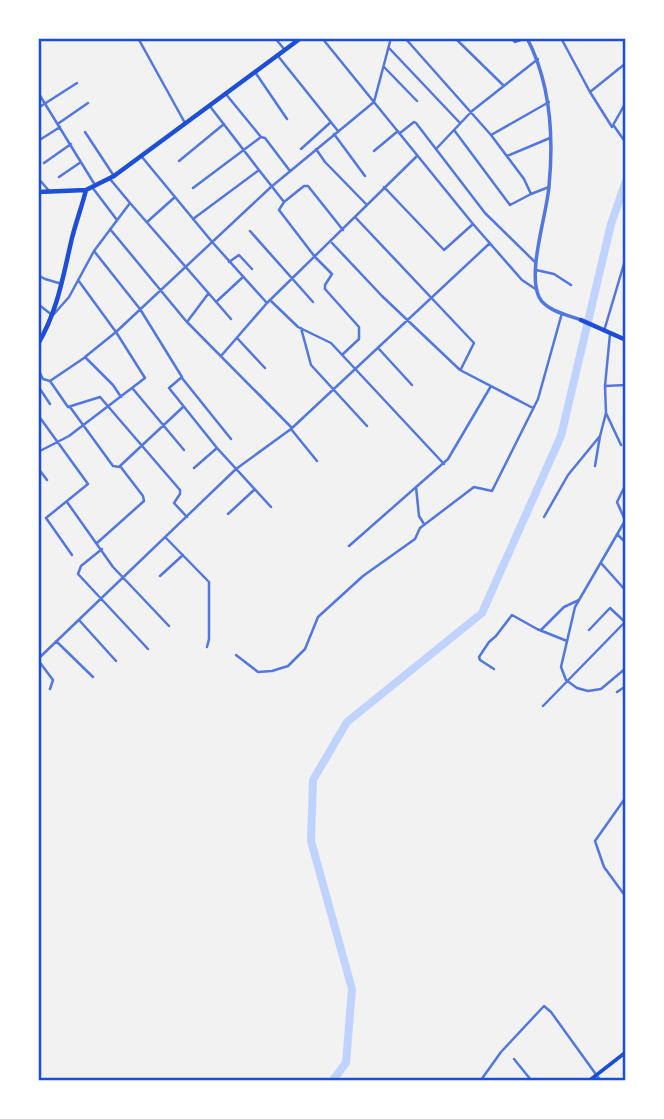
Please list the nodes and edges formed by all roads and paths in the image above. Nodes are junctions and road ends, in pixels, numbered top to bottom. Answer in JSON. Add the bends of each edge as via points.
{"nodes":[{"id":1,"x":138,"y":38,"type":"edge"},
{"id":2,"x":275,"y":38,"type":"edge"},
{"id":3,"x":301,"y":38,"type":"edge"},
{"id":4,"x":322,"y":38,"type":"edge"},
{"id":5,"x":391,"y":38,"type":"edge"},
{"id":6,"x":405,"y":38,"type":"edge"},
{"id":7,"x":455,"y":38,"type":"edge"},
{"id":8,"x":511,"y":38,"type":"edge"},
{"id":9,"x":527,"y":38,"type":"edge"},
{"id":10,"x":561,"y":38,"type":"edge"},
{"id":11,"x":388,"y":48,"type":"junction"},
{"id":12,"x":285,"y":50,"type":"junction"},
{"id":13,"x":278,"y":56,"type":"junction"},
{"id":14,"x":538,"y":59,"type":"junction"},
{"id":15,"x":625,"y":63,"type":"edge"},
{"id":16,"x":384,"y":67,"type":"junction"},
{"id":17,"x":255,"y":72,"type":"junction"},
{"id":18,"x":77,"y":83,"type":"dead end"},
{"id":19,"x":503,"y":85,"type":"junction"},
{"id":20,"x":590,"y":92,"type":"junction"},
{"id":21,"x":225,"y":93,"type":"junction"},
{"id":22,"x":39,"y":94,"type":"edge"},
{"id":23,"x":416,"y":101,"type":"dead end"},
{"id":24,"x":374,"y":102,"type":"junction"},
{"id":25,"x":549,"y":102,"type":"junction"},
{"id":26,"x":625,"y":102,"type":"edge"},
{"id":27,"x":46,"y":103,"type":"junction"},
{"id":28,"x":88,"y":103,"type":"dead end"},
{"id":29,"x":209,"y":105,"type":"junction"},
{"id":30,"x":38,"y":108,"type":"edge"},
{"id":31,"x":472,"y":111,"type":"junction"},
{"id":32,"x":287,"y":119,"type":"dead end"},
{"id":33,"x":331,"y":122,"type":"junction"},
{"id":34,"x":185,"y":123,"type":"junction"},
{"id":35,"x":460,"y":123,"type":"junction"},
{"id":36,"x":224,"y":124,"type":"junction"},
{"id":37,"x":59,"y":125,"type":"junction"},
{"id":38,"x":614,"y":126,"type":"junction"},
{"id":39,"x":454,"y":131,"type":"junction"},
{"id":40,"x":85,"y":132,"type":"dead end"},
{"id":41,"x":336,"y":132,"type":"junction"},
{"id":42,"x":399,"y":132,"type":"junction"},
{"id":43,"x":491,"y":135,"type":"junction"},
{"id":44,"x":261,"y":137,"type":"junction"},
{"id":45,"x":550,"y":138,"type":"junction"},
{"id":46,"x":38,"y":141,"type":"edge"},
{"id":47,"x":624,"y":141,"type":"edge"},
{"id":48,"x":71,"y":144,"type":"junction"},
{"id":49,"x":301,"y":149,"type":"dead end"},
{"id":50,"x":316,"y":149,"type":"junction"},
{"id":51,"x":436,"y":149,"type":"junction"},
{"id":52,"x":243,"y":150,"type":"junction"},
{"id":53,"x":374,"y":151,"type":"dead end"},
{"id":54,"x":141,"y":156,"type":"junction"},
{"id":55,"x":417,"y":156,"type":"junction"},
{"id":56,"x":507,"y":156,"type":"junction"},
{"id":57,"x":179,"y":161,"type":"dead end"},
{"id":58,"x":81,"y":162,"type":"junction"},
{"id":59,"x":44,"y":163,"type":"dead end"},
{"id":60,"x":259,"y":170,"type":"junction"},
{"id":61,"x":290,"y":171,"type":"junction"},
{"id":62,"x":365,"y":176,"type":"dead end"},
{"id":63,"x":59,"y":177,"type":"dead end"},
{"id":64,"x":111,"y":177,"type":"junction"},
{"id":65,"x":38,"y":178,"type":"edge"},
{"id":66,"x":94,"y":186,"type":"junction"},
{"id":67,"x":271,"y":187,"type":"junction"},
{"id":68,"x":384,"y":187,"type":"junction"},
{"id":69,"x":549,"y":187,"type":"junction"},
{"id":70,"x":192,"y":188,"type":"dead end"},
{"id":71,"x":86,"y":190,"type":"junction"},
{"id":72,"x":38,"y":192,"type":"edge"},
{"id":73,"x":50,"y":192,"type":"junction"},
{"id":74,"x":531,"y":194,"type":"junction"},
{"id":75,"x":175,"y":197,"type":"junction"},
{"id":76,"x":284,"y":202,"type":"junction"},
{"id":77,"x":130,"y":203,"type":"junction"},
{"id":78,"x":367,"y":205,"type":"junction"},
{"id":79,"x":355,"y":217,"type":"junction"},
{"id":80,"x":193,"y":219,"type":"junction"},
{"id":81,"x":117,"y":220,"type":"junction"},
{"id":82,"x":147,"y":222,"type":"junction"},
{"id":83,"x":473,"y":224,"type":"junction"},
{"id":84,"x":110,"y":229,"type":"junction"},
{"id":85,"x":343,"y":230,"type":"junction"},
{"id":86,"x":250,"y":231,"type":"dead end"},
{"id":87,"x":331,"y":242,"type":"junction"},
{"id":88,"x":213,"y":243,"type":"junction"},
{"id":89,"x":489,"y":243,"type":"junction"},
{"id":90,"x":94,"y":251,"type":"junction"},
{"id":91,"x":315,"y":257,"type":"junction"},
{"id":92,"x":625,"y":257,"type":"edge"},
{"id":93,"x":229,"y":262,"type":"junction"},
{"id":94,"x":535,"y":262,"type":"junction"},
{"id":95,"x":185,"y":267,"type":"junction"},
{"id":96,"x":252,"y":269,"type":"dead end"},
{"id":97,"x":536,"y":270,"type":"junction"},
{"id":98,"x":38,"y":275,"type":"edge"},
{"id":99,"x":243,"y":277,"type":"junction"},
{"id":100,"x":292,"y":277,"type":"junction"},
{"id":101,"x":78,"y":280,"type":"junction"},
{"id":102,"x":62,"y":284,"type":"junction"},
{"id":103,"x":571,"y":285,"type":"dead end"},
{"id":104,"x":160,"y":290,"type":"junction"},
{"id":105,"x":537,"y":290,"type":"junction"},
{"id":106,"x":208,"y":294,"type":"junction"},
{"id":107,"x":430,"y":298,"type":"junction"},
{"id":108,"x":268,"y":301,"type":"junction"},
{"id":109,"x":216,"y":302,"type":"junction"},
{"id":110,"x":313,"y":302,"type":"dead end"},
{"id":111,"x":38,"y":304,"type":"edge"},
{"id":112,"x":140,"y":309,"type":"junction"},
{"id":113,"x":562,"y":313,"type":"junction"},
{"id":114,"x":54,"y":315,"type":"junction"},
{"id":115,"x":231,"y":319,"type":"dead end"},
{"id":116,"x":407,"y":320,"type":"junction"},
{"id":117,"x":581,"y":320,"type":"joint"},
{"id":118,"x":187,"y":321,"type":"junction"},
{"id":119,"x":301,"y":328,"type":"junction"},
{"id":120,"x":116,"y":332,"type":"junction"},
{"id":121,"x":606,"y":332,"type":"junction"},
{"id":122,"x":237,"y":338,"type":"junction"},
{"id":123,"x":625,"y":340,"type":"edge"},
{"id":124,"x":38,"y":344,"type":"edge"},
{"id":125,"x":378,"y":348,"type":"junction"},
{"id":126,"x":343,"y":355,"type":"junction"},
{"id":127,"x":221,"y":356,"type":"junction"},
{"id":128,"x":84,"y":358,"type":"junction"},
{"id":129,"x":265,"y":368,"type":"dead end"},
{"id":130,"x":38,"y":369,"type":"edge"},
{"id":131,"x":357,"y":369,"type":"junction"},
{"id":132,"x":460,"y":370,"type":"junction"},
{"id":133,"x":182,"y":378,"type":"junction"},
{"id":134,"x":40,"y":379,"type":"edge"},
{"id":135,"x":50,"y":380,"type":"junction"},
{"id":136,"x":412,"y":385,"type":"dead end"},
{"id":137,"x":625,"y":385,"type":"edge"},
{"id":138,"x":38,"y":386,"type":"edge"},
{"id":139,"x":491,"y":386,"type":"junction"},
{"id":140,"x":605,"y":386,"type":"junction"},
{"id":141,"x":133,"y":388,"type":"junction"},
{"id":142,"x":334,"y":390,"type":"junction"},
{"id":143,"x":121,"y":397,"type":"junction"},
{"id":144,"x":50,"y":404,"type":"dead end"},
{"id":145,"x":625,"y":406,"type":"edge"},
{"id":146,"x":70,"y":407,"type":"junction"},
{"id":147,"x":107,"y":407,"type":"junction"},
{"id":148,"x":183,"y":407,"type":"junction"},
{"id":149,"x":533,"y":408,"type":"junction"},
{"id":150,"x":606,"y":413,"type":"junction"},
{"id":151,"x":38,"y":415,"type":"edge"},
{"id":152,"x":625,"y":415,"type":"edge"},
{"id":153,"x":84,"y":425,"type":"junction"},
{"id":154,"x":163,"y":426,"type":"junction"},
{"id":155,"x":367,"y":426,"type":"dead end"},
{"id":156,"x":291,"y":428,"type":"junction"},
{"id":157,"x":600,"y":436,"type":"junction"},
{"id":158,"x":231,"y":439,"type":"dead end"},
{"id":159,"x":59,"y":443,"type":"junction"},
{"id":160,"x":621,"y":445,"type":"dead end"},
{"id":161,"x":141,"y":447,"type":"junction"},
{"id":162,"x":217,"y":448,"type":"junction"},
{"id":163,"x":184,"y":450,"type":"dead end"},
{"id":164,"x":38,"y":452,"type":"edge"},
{"id":165,"x":317,"y":461,"type":"dead end"},
{"id":166,"x":444,"y":464,"type":"junction"},
{"id":167,"x":595,"y":466,"type":"dead end"},
{"id":168,"x":120,"y":467,"type":"junction"},
{"id":169,"x":38,"y":468,"type":"edge"},
{"id":170,"x":194,"y":468,"type":"dead end"},
{"id":171,"x":236,"y":469,"type":"junction"},
{"id":172,"x":47,"y":480,"type":"dead end"},
{"id":173,"x":625,"y":484,"type":"edge"},
{"id":174,"x":416,"y":487,"type":"junction"},
{"id":175,"x":254,"y":490,"type":"junction"},
{"id":176,"x":67,"y":502,"type":"junction"},
{"id":177,"x":271,"y":507,"type":"dead end"},
{"id":178,"x":228,"y":514,"type":"dead end"},
{"id":179,"x":187,"y":517,"type":"junction"},
{"id":180,"x":544,"y":517,"type":"dead end"},
{"id":181,"x":625,"y":519,"type":"edge"},
{"id":182,"x":425,"y":524,"type":"junction"},
{"id":183,"x":617,"y":534,"type":"junction"},
{"id":184,"x":166,"y":537,"type":"junction"},
{"id":185,"x":97,"y":543,"type":"junction"},
{"id":186,"x":625,"y":543,"type":"edge"},
{"id":187,"x":349,"y":545,"type":"dead end"},
{"id":188,"x":102,"y":549,"type":"junction"},
{"id":189,"x":72,"y":555,"type":"dead end"},
{"id":190,"x":183,"y":555,"type":"junction"},
{"id":191,"x":601,"y":563,"type":"junction"},
{"id":192,"x":160,"y":576,"type":"dead end"},
{"id":193,"x":123,"y":578,"type":"junction"},
{"id":194,"x":625,"y":591,"type":"edge"},
{"id":195,"x":101,"y":598,"type":"junction"},
{"id":196,"x":579,"y":600,"type":"junction"},
{"id":197,"x":79,"y":620,"type":"junction"},
{"id":198,"x":625,"y":623,"type":"edge"},
{"id":199,"x":169,"y":626,"type":"dead end"},
{"id":200,"x":589,"y":630,"type":"dead end"},
{"id":201,"x":540,"y":631,"type":"junction"},
{"id":202,"x":57,"y":641,"type":"junction"},
{"id":203,"x":567,"y":641,"type":"junction"},
{"id":204,"x":207,"y":647,"type":"dead end"},
{"id":205,"x":148,"y":649,"type":"dead end"},
{"id":206,"x":236,"y":655,"type":"dead end"},
{"id":207,"x":38,"y":659,"type":"edge"},
{"id":208,"x":116,"y":661,"type":"dead end"},
{"id":209,"x":625,"y":668,"type":"edge"},
{"id":210,"x":494,"y":669,"type":"dead end"},
{"id":211,"x":93,"y":677,"type":"dead end"},
{"id":212,"x":566,"y":680,"type":"junction"},
{"id":213,"x":625,"y":686,"type":"edge"},
{"id":214,"x":50,"y":689,"type":"dead end"},
{"id":215,"x":617,"y":692,"type":"dead end"},
{"id":216,"x":543,"y":706,"type":"dead end"},
{"id":217,"x":625,"y":797,"type":"edge"},
{"id":218,"x":625,"y":897,"type":"edge"},
{"id":219,"x":625,"y":1052,"type":"edge"},
{"id":220,"x":514,"y":1059,"type":"dead end"},
{"id":221,"x":596,"y":1075,"type":"junction"},
{"id":222,"x":481,"y":1080,"type":"edge"},
{"id":223,"x":531,"y":1080,"type":"edge"},
{"id":224,"x":590,"y":1080,"type":"edge"},
{"id":225,"x":600,"y":1080,"type":"edge"}],
"edges":[{"from":1,"to":34,"type":"street"},
{"from":2,"to":12,"type":"street"},
{"from":3,"to":12,"type":"main road"},
{"from":4,"to":24,"type":"street"},
{"from":5,"to":11,"type":"street"},
{"from":6,"to":31,"type":"street"},
{"from":7,"to":19,"type":"street"},
{"from":8,"to":9,"type":"street","via":[[515,42]]},
{"from":9,"to":14,"type":"street"},
{"from":10,"to":20,"type":"street"},
{"from":11,"to":16,"type":"street"},
{"from":11,"to":35,"type":"street"},
{"from":12,"to":13,"type":"main road"},
{"from":13,"to":17,"type":"main road"},
{"from":13,"to":33,"type":"street"},
{"from":14,"to":19,"type":"street"},
{"from":14,"to":25,"type":"street"},
{"from":15,"to":20,"type":"street"},
{"from":16,"to":23,"type":"street"},
{"from":16,"to":24,"type":"street"},
{"from":17,"to":21,"type":"main road"},
{"from":17,"to":32,"type":"street"},
{"from":18,"to":27,"type":"street"},
{"from":19,"to":31,"type":"street"},
{"from":20,"to":38,"type":"street"},
{"from":21,"to":29,"type":"main road"},
{"from":21,"to":44,"type":"street"},
{"from":22,"to":27,"type":"street"},
{"from":24,"to":41,"type":"street"},
{"from":24,"to":42,"type":"street"},
{"from":25,"to":43,"type":"street"},
{"from":25,"to":45,"type":"street"},
{"from":26,"to":38,"type":"street"},
{"from":27,"to":30,"type":"street"},
{"from":27,"to":37,"type":"street"},
{"from":28,"to":37,"type":"street"},
{"from":29,"to":34,"type":"main road"},
{"from":29,"to":36,"type":"street"},
{"from":31,"to":35,"type":"street"},
{"from":31,"to":43,"type":"street"},
{"from":33,"to":41,"type":"street"},
{"from":33,"to":49,"type":"street"},
{"from":34,"to":54,"type":"main road"},
{"from":35,"to":39,"type":"street"},
{"from":36,"to":52,"type":"street"},
{"from":36,"to":57,"type":"street"},
{"from":37,"to":46,"type":"street"},
{"from":37,"to":48,"type":"street"},
{"from":38,"to":47,"type":"street"},
{"from":39,"to":51,"type":"street"},
{"from":39,"to":74,"type":"street","via":[[510,205]]},
{"from":40,"to":64,"type":"street"},
{"from":41,"to":50,"type":"street"},
{"from":41,"to":62,"type":"street"},
{"from":42,"to":51,"type":"street","via":[[415,122]]},
{"from":42,"to":53,"type":"street"},
{"from":42,"to":55,"type":"street"},
{"from":43,"to":56,"type":"street"},
{"from":44,"to":52,"type":"street"},
{"from":44,"to":61,"type":"street"},
{"from":45,"to":56,"type":"street"},
{"from":45,"to":69,"type":"street"},
{"from":48,"to":58,"type":"street"},
{"from":48,"to":59,"type":"street"},
{"from":50,"to":61,"type":"street"},
{"from":50,"to":78,"type":"street"},
{"from":51,"to":94,"type":"street","via":[[485,213]]},
{"from":52,"to":60,"type":"street"},
{"from":52,"to":70,"type":"street"},
{"from":54,"to":64,"type":"main road"},
{"from":54,"to":75,"type":"street"},
{"from":55,"to":68,"type":"street"},
{"from":55,"to":83,"type":"street"},
{"from":56,"to":74,"type":"street"},
{"from":58,"to":63,"type":"street"},
{"from":58,"to":66,"type":"street"},
{"from":60,"to":67,"type":"street"},
{"from":60,"to":80,"type":"street"},
{"from":61,"to":67,"type":"street"},
{"from":64,"to":66,"type":"main road"},
{"from":64,"to":77,"type":"street"},
{"from":65,"to":73,"type":"street"},
{"from":66,"to":71,"type":"main road"},
{"from":66,"to":81,"type":"street"},
{"from":67,"to":76,"type":"street"},
{"from":67,"to":88,"type":"street"},
{"from":68,"to":78,"type":"street"},
{"from":68,"to":83,"type":"street","via":[[444,250]]},
{"from":69,"to":74,"type":"street"},
{"from":69,"to":94,"type":"street"},
{"from":71,"to":73,"type":"main road"},
{"from":71,"to":102,"type":"main road"},
{"from":72,"to":73,"type":"main road"},
{"from":75,"to":80,"type":"street"},
{"from":75,"to":82,"type":"street"},
{"from":76,"to":85,"type":"street","via":[[308,186]]},
{"from":76,"to":91,"type":"street","via":[[279,210]]},
{"from":77,"to":81,"type":"street"},
{"from":77,"to":82,"type":"street"},
{"from":78,"to":79,"type":"street"},
{"from":79,"to":85,"type":"street"},
{"from":79,"to":107,"type":"street"},
{"from":80,"to":88,"type":"street"},
{"from":81,"to":84,"type":"street"},
{"from":82,"to":95,"type":"street"},
{"from":83,"to":89,"type":"street"},
{"from":84,"to":90,"type":"street"},
{"from":84,"to":104,"type":"street"},
{"from":85,"to":87,"type":"street"},
{"from":86,"to":100,"type":"street"},
{"from":87,"to":91,"type":"street"},
{"from":87,"to":116,"type":"street"},
{"from":88,"to":93,"type":"street"},
{"from":88,"to":95,"type":"street"},
{"from":89,"to":105,"type":"street"},
{"from":89,"to":107,"type":"street"},
{"from":90,"to":101,"type":"street"},
{"from":90,"to":112,"type":"street"},
{"from":91,"to":100,"type":"street"},
{"from":91,"to":126,"type":"street","via":[[332,274],[325,289],[360,332]]},
{"from":92,"to":121,"type":"street"},
{"from":93,"to":96,"type":"street","via":[[239,255]]},
{"from":93,"to":99,"type":"street"},
{"from":94,"to":97,"type":"street"},
{"from":95,"to":104,"type":"street"},
{"from":95,"to":106,"type":"street"},
{"from":97,"to":103,"type":"street"},
{"from":97,"to":105,"type":"street"},
{"from":98,"to":102,"type":"street"},
{"from":99,"to":108,"type":"street"},
{"from":99,"to":109,"type":"street"},
{"from":100,"to":108,"type":"street"},
{"from":100,"to":110,"type":"street"},
{"from":101,"to":114,"type":"street"},
{"from":101,"to":120,"type":"street"},
{"from":102,"to":114,"type":"main road"},
{"from":104,"to":112,"type":"street"},
{"from":104,"to":118,"type":"street"},
{"from":105,"to":113,"type":"street","via":[[543,302]]},
{"from":106,"to":109,"type":"street"},
{"from":106,"to":118,"type":"street"},
{"from":107,"to":116,"type":"street"},
{"from":107,"to":132,"type":"street","via":[[474,343]]},
{"from":108,"to":119,"type":"street"},
{"from":108,"to":122,"type":"street"},
{"from":109,"to":115,"type":"street"},
{"from":111,"to":114,"type":"street"},
{"from":112,"to":120,"type":"street"},
{"from":112,"to":133,"type":"street"},
{"from":113,"to":117,"type":"street"},
{"from":113,"to":149,"type":"street"},
{"from":114,"to":124,"type":"main road"},
{"from":116,"to":125,"type":"street"},
{"from":116,"to":132,"type":"street"},
{"from":117,"to":121,"type":"main road"},
{"from":118,"to":127,"type":"street"},
{"from":119,"to":126,"type":"street","via":[[325,339]]},
{"from":119,"to":142,"type":"street","via":[[311,365]]},
{"from":120,"to":128,"type":"street"},
{"from":120,"to":141,"type":"street","via":[[145,376]]},
{"from":121,"to":123,"type":"main road"},
{"from":121,"to":140,"type":"street"},
{"from":122,"to":127,"type":"street"},
{"from":122,"to":129,"type":"street"},
{"from":125,"to":131,"type":"street"},
{"from":125,"to":136,"type":"street"},
{"from":126,"to":131,"type":"street"},
{"from":127,"to":156,"type":"street"},
{"from":128,"to":135,"type":"street"},
{"from":128,"to":143,"type":"street"},
{"from":130,"to":134,"type":"street"},
{"from":131,"to":142,"type":"street"},
{"from":131,"to":166,"type":"street"},
{"from":132,"to":139,"type":"street"},
{"from":133,"to":148,"type":"street","via":[[169,388]]},
{"from":133,"to":158,"type":"street"},
{"from":134,"to":135,"type":"street"},
{"from":135,"to":146,"type":"street"},
{"from":137,"to":140,"type":"street"},
{"from":138,"to":144,"type":"street"},
{"from":139,"to":149,"type":"street"},
{"from":139,"to":166,"type":"street"},
{"from":140,"to":150,"type":"street"},
{"from":141,"to":143,"type":"street"},
{"from":141,"to":154,"type":"street"},
{"from":142,"to":155,"type":"street"},
{"from":142,"to":156,"type":"street"},
{"from":143,"to":147,"type":"street"},
{"from":145,"to":152,"type":"street"},
{"from":146,"to":147,"type":"street","via":[[99,396]]},
{"from":146,"to":153,"type":"street"},
{"from":147,"to":153,"type":"street"},
{"from":147,"to":161,"type":"street"},
{"from":148,"to":154,"type":"street"},
{"from":148,"to":162,"type":"street"},
{"from":149,"to":182,"type":"street","via":[[492,491],[474,487]]},
{"from":150,"to":157,"type":"street"},
{"from":150,"to":160,"type":"street"},
{"from":151,"to":159,"type":"street"},
{"from":153,"to":159,"type":"street"},
{"from":153,"to":168,"type":"street","via":[[113,466]]},
{"from":154,"to":161,"type":"street"},
{"from":154,"to":163,"type":"street"},
{"from":156,"to":165,"type":"street"},
{"from":156,"to":171,"type":"street"},
{"from":157,"to":167,"type":"street"},
{"from":157,"to":180,"type":"street","via":[[568,475]]},
{"from":159,"to":164,"type":"street"},
{"from":159,"to":176,"type":"street","via":[[88,484]]},
{"from":161,"to":168,"type":"street"},
{"from":161,"to":179,"type":"street","via":[[180,490],[174,503]]},
{"from":162,"to":170,"type":"street"},
{"from":162,"to":171,"type":"street"},
{"from":166,"to":174,"type":"street"},
{"from":168,"to":185,"type":"street","via":[[144,501]]},
{"from":169,"to":172,"type":"street"},
{"from":171,"to":175,"type":"street"},
{"from":171,"to":179,"type":"street"},
{"from":173,"to":181,"type":"street","via":[[617,502]]},
{"from":174,"to":182,"type":"street","via":[[419,516]]},
{"from":174,"to":187,"type":"street"},
{"from":175,"to":177,"type":"street"},
{"from":175,"to":178,"type":"street"},
{"from":176,"to":185,"type":"street"},
{"from":176,"to":189,"type":"street","via":[[46,520]]},
{"from":179,"to":184,"type":"street"},
{"from":181,"to":183,"type":"street"},
{"from":182,"to":206,"type":"street","via":[[415,539],[363,576],[318,617],[305,649],[288,666],[258,672]]},
{"from":183,"to":186,"type":"street"},
{"from":183,"to":191,"type":"street"},
{"from":184,"to":190,"type":"street"},
{"from":184,"to":193,"type":"street"},
{"from":185,"to":188,"type":"street"},
{"from":188,"to":193,"type":"street"},
{"from":188,"to":195,"type":"street","via":[[77,572]]},
{"from":190,"to":192,"type":"street"},
{"from":190,"to":204,"type":"street","via":[[209,582]]},
{"from":191,"to":194,"type":"street"},
{"from":191,"to":196,"type":"street"},
{"from":193,"to":195,"type":"street"},
{"from":193,"to":199,"type":"street"},
{"from":195,"to":197,"type":"street"},
{"from":195,"to":205,"type":"street"},
{"from":196,"to":201,"type":"street","via":[[564,607]]},
{"from":196,"to":203,"type":"street"},
{"from":197,"to":202,"type":"street"},
{"from":197,"to":208,"type":"street"},
{"from":198,"to":200,"type":"street","via":[[610,608]]},
{"from":198,"to":212,"type":"street"},
{"from":201,"to":203,"type":"street"},
{"from":201,"to":210,"type":"street","via":[[510,616],[479,657]]},
{"from":202,"to":207,"type":"street"},
{"from":202,"to":211,"type":"street"},
{"from":203,"to":212,"type":"street","via":[[561,667]]},
{"from":207,"to":214,"type":"street","via":[[53,680]]},
{"from":209,"to":212,"type":"street","via":[[600,690],[580,690]]},
{"from":212,"to":216,"type":"street"},
{"from":213,"to":215,"type":"street"},
{"from":217,"to":218,"type":"street","via":[[595,841],[604,867]]},
{"from":219,"to":221,"type":"main road"},
{"from":220,"to":223,"type":"street"},
{"from":221,"to":222,"type":"street","via":[[544,1006]]},
{"from":221,"to":224,"type":"main road"},
{"from":221,"to":225,"type":"street"}]}
